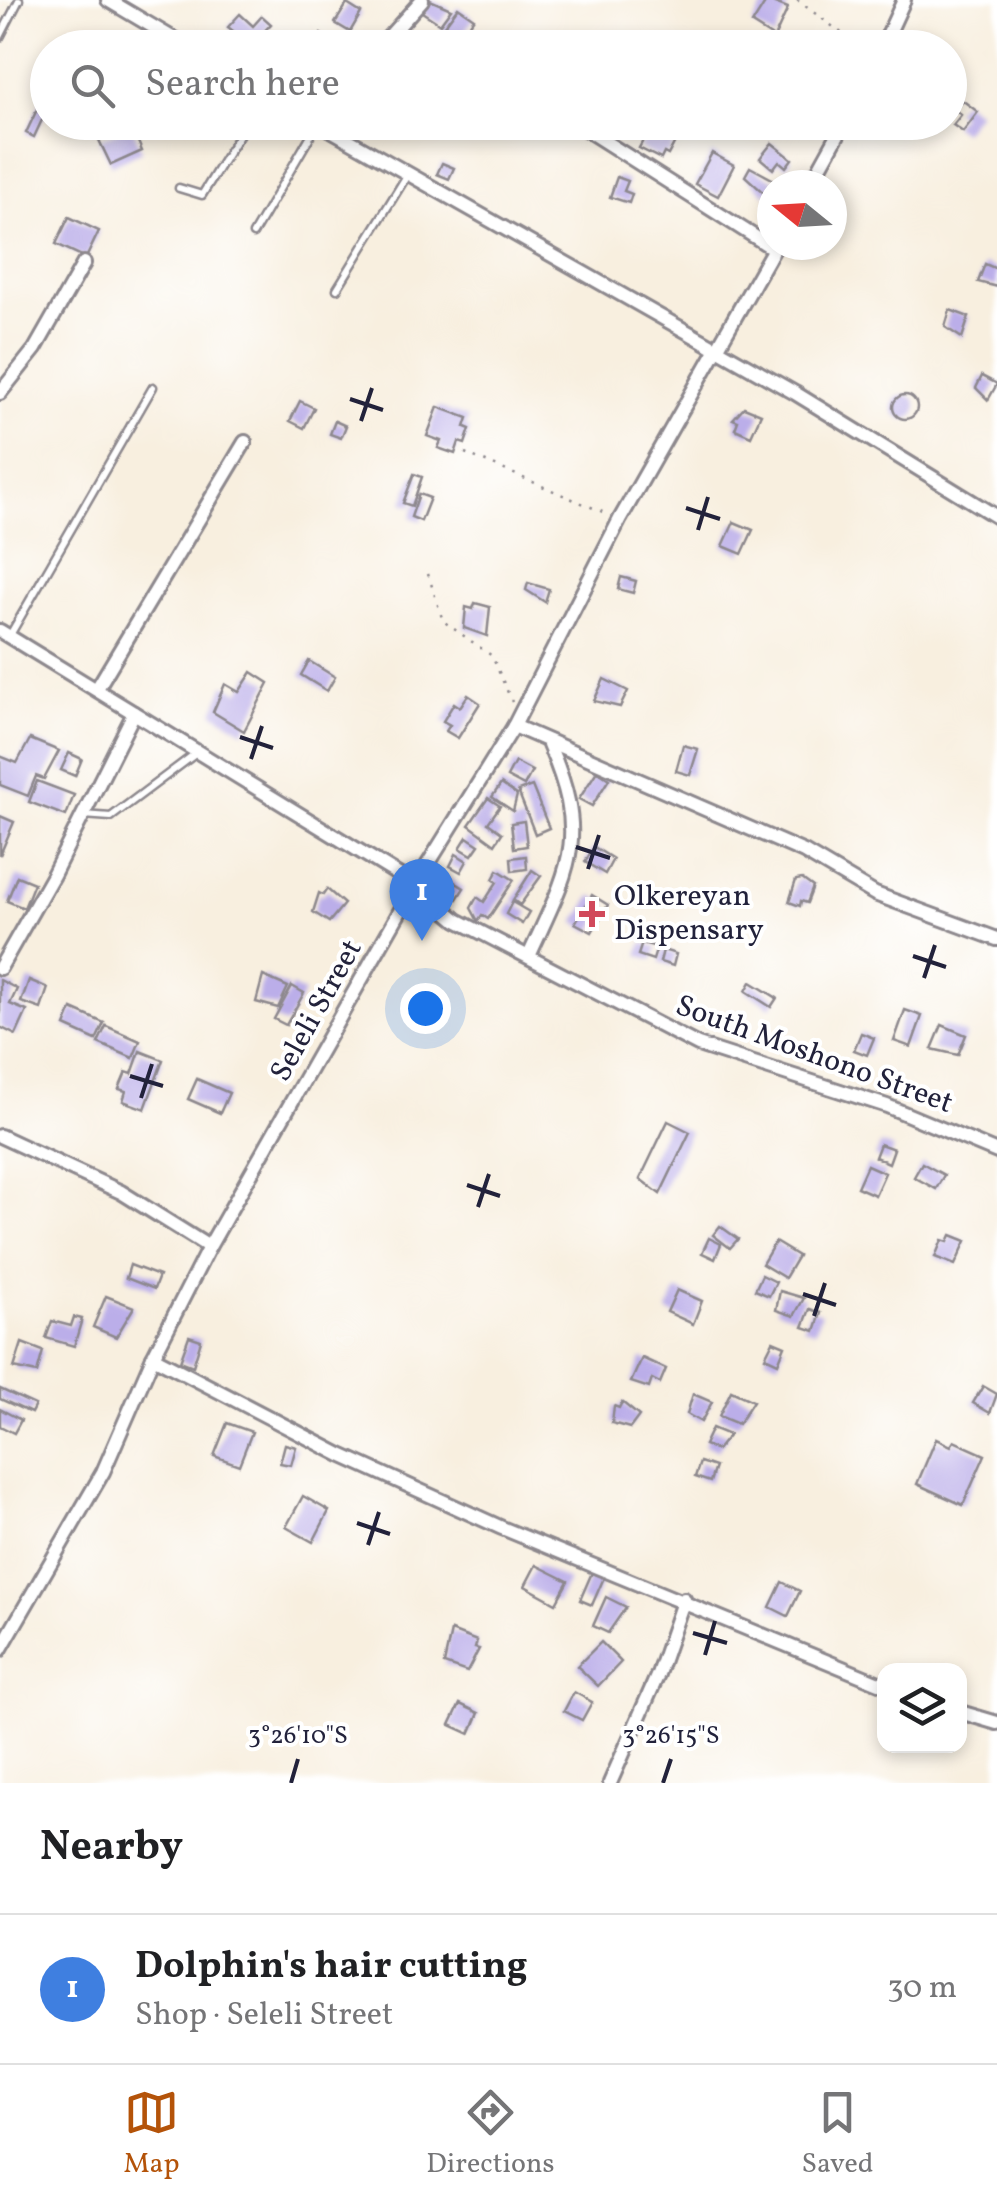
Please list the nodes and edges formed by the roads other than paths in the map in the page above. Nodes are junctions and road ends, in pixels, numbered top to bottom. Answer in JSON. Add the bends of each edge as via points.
{"nodes":[{"id":1,"x":19,"y":0,"type":"edge"},
{"id":2,"x":108,"y":0,"type":"edge"},
{"id":3,"x":422,"y":0,"type":"edge"},
{"id":4,"x":904,"y":0,"type":"edge"},
{"id":5,"x":159,"y":30,"type":"edge"},
{"id":6,"x":395,"y":30,"type":"edge"},
{"id":7,"x":890,"y":30,"type":"edge"},
{"id":8,"x":0,"y":37,"type":"edge"},
{"id":9,"x":236,"y":140,"type":"edge"},
{"id":10,"x":308,"y":140,"type":"edge"},
{"id":11,"x":346,"y":140,"type":"edge"},
{"id":12,"x":603,"y":140,"type":"edge"},
{"id":13,"x":836,"y":140,"type":"edge"},
{"id":14,"x":819,"y":170,"type":"edge"},
{"id":15,"x":406,"y":177,"type":"junction"},
{"id":16,"x":179,"y":188,"type":"dead end"},
{"id":17,"x":253,"y":234,"type":"dead end"},
{"id":18,"x":757,"y":236,"type":"edge"},
{"id":19,"x":767,"y":260,"type":"edge"},
{"id":20,"x":84,"y":263,"type":"dead end"},
{"id":21,"x":337,"y":288,"type":"dead end"},
{"id":22,"x":714,"y":351,"type":"junction"},
{"id":23,"x":153,"y":387,"type":"dead end"},
{"id":24,"x":0,"y":394,"type":"edge"},
{"id":25,"x":244,"y":442,"type":"dead end"},
{"id":26,"x":997,"y":517,"type":"edge"},
{"id":27,"x":4,"y":633,"type":"edge"},
{"id":28,"x":98,"y":688,"type":"junction"},
{"id":29,"x":134,"y":712,"type":"junction"},
{"id":30,"x":516,"y":722,"type":"junction"},
{"id":31,"x":549,"y":744,"type":"junction"},
{"id":32,"x":195,"y":754,"type":"junction"},
{"id":33,"x":83,"y":815,"type":"junction"},
{"id":34,"x":415,"y":885,"type":"junction"},
{"id":35,"x":997,"y":939,"type":"edge"},
{"id":36,"x":529,"y":956,"type":"junction"},
{"id":37,"x":0,"y":968,"type":"edge"},
{"id":38,"x":0,"y":1136,"type":"edge"},
{"id":39,"x":997,"y":1152,"type":"edge"},
{"id":40,"x":209,"y":1247,"type":"junction"},
{"id":41,"x":154,"y":1357,"type":"junction"},
{"id":42,"x":684,"y":1600,"type":"junction"},
{"id":43,"x":0,"y":1650,"type":"edge"},
{"id":44,"x":877,"y":1682,"type":"edge"},
{"id":45,"x":967,"y":1714,"type":"edge"},
{"id":46,"x":997,"y":1723,"type":"edge"},
{"id":47,"x":610,"y":1783,"type":"edge"}],
"edges":[{"from":1,"to":8,"type":"lane"},
{"from":2,"to":5,"type":"street"},
{"from":3,"to":6,"type":"street"},
{"from":4,"to":7,"type":"street"},
{"from":9,"to":16,"type":"lane","via":[[202,195]]},
{"from":10,"to":17,"type":"lane"},
{"from":11,"to":15,"type":"street"},
{"from":12,"to":18,"type":"street"},
{"from":13,"to":14,"type":"street"},
{"from":15,"to":21,"type":"lane"},
{"from":15,"to":22,"type":"street"},
{"from":19,"to":22,"type":"street","name":"Seleli Street"},
{"from":20,"to":24,"type":"street","via":[[35,349]]},
{"from":22,"to":26,"type":"street"},
{"from":22,"to":30,"type":"street","name":"Seleli Street"},
{"from":23,"to":27,"type":"lane"},
{"from":25,"to":28,"type":"street"},
{"from":27,"to":28,"type":"street","name":"South Moshono Street"},
{"from":28,"to":29,"type":"street","name":"South Moshono Street"},
{"from":29,"to":32,"type":"street","name":"South Moshono Street"},
{"from":29,"to":33,"type":"street"},
{"from":30,"to":31,"type":"street"},
{"from":30,"to":34,"type":"street","name":"Seleli Street"},
{"from":31,"to":35,"type":"street","via":[[804,852],[875,894]]},
{"from":31,"to":36,"type":"street","via":[[574,820],[561,885]]},
{"from":32,"to":33,"type":"lane","via":[[111,817]]},
{"from":32,"to":34,"type":"street","name":"South Moshono Street"},
{"from":33,"to":37,"type":"street"},
{"from":34,"to":36,"type":"street","name":"South Moshono Street","via":[[442,912]]},
{"from":34,"to":40,"type":"street","name":"Seleli Street"},
{"from":36,"to":39,"type":"street","name":"South Moshono Street","via":[[698,1045],[888,1106]]},
{"from":38,"to":40,"type":"street","via":[[120,1192]]},
{"from":40,"to":41,"type":"street","name":"Seleli Street"},
{"from":41,"to":42,"type":"street","via":[[341,1456]]},
{"from":41,"to":43,"type":"street","name":"Seleli Street","via":[[103,1472]]},
{"from":42,"to":44,"type":"street"},
{"from":42,"to":47,"type":"street"},
{"from":45,"to":46,"type":"street"}]}
